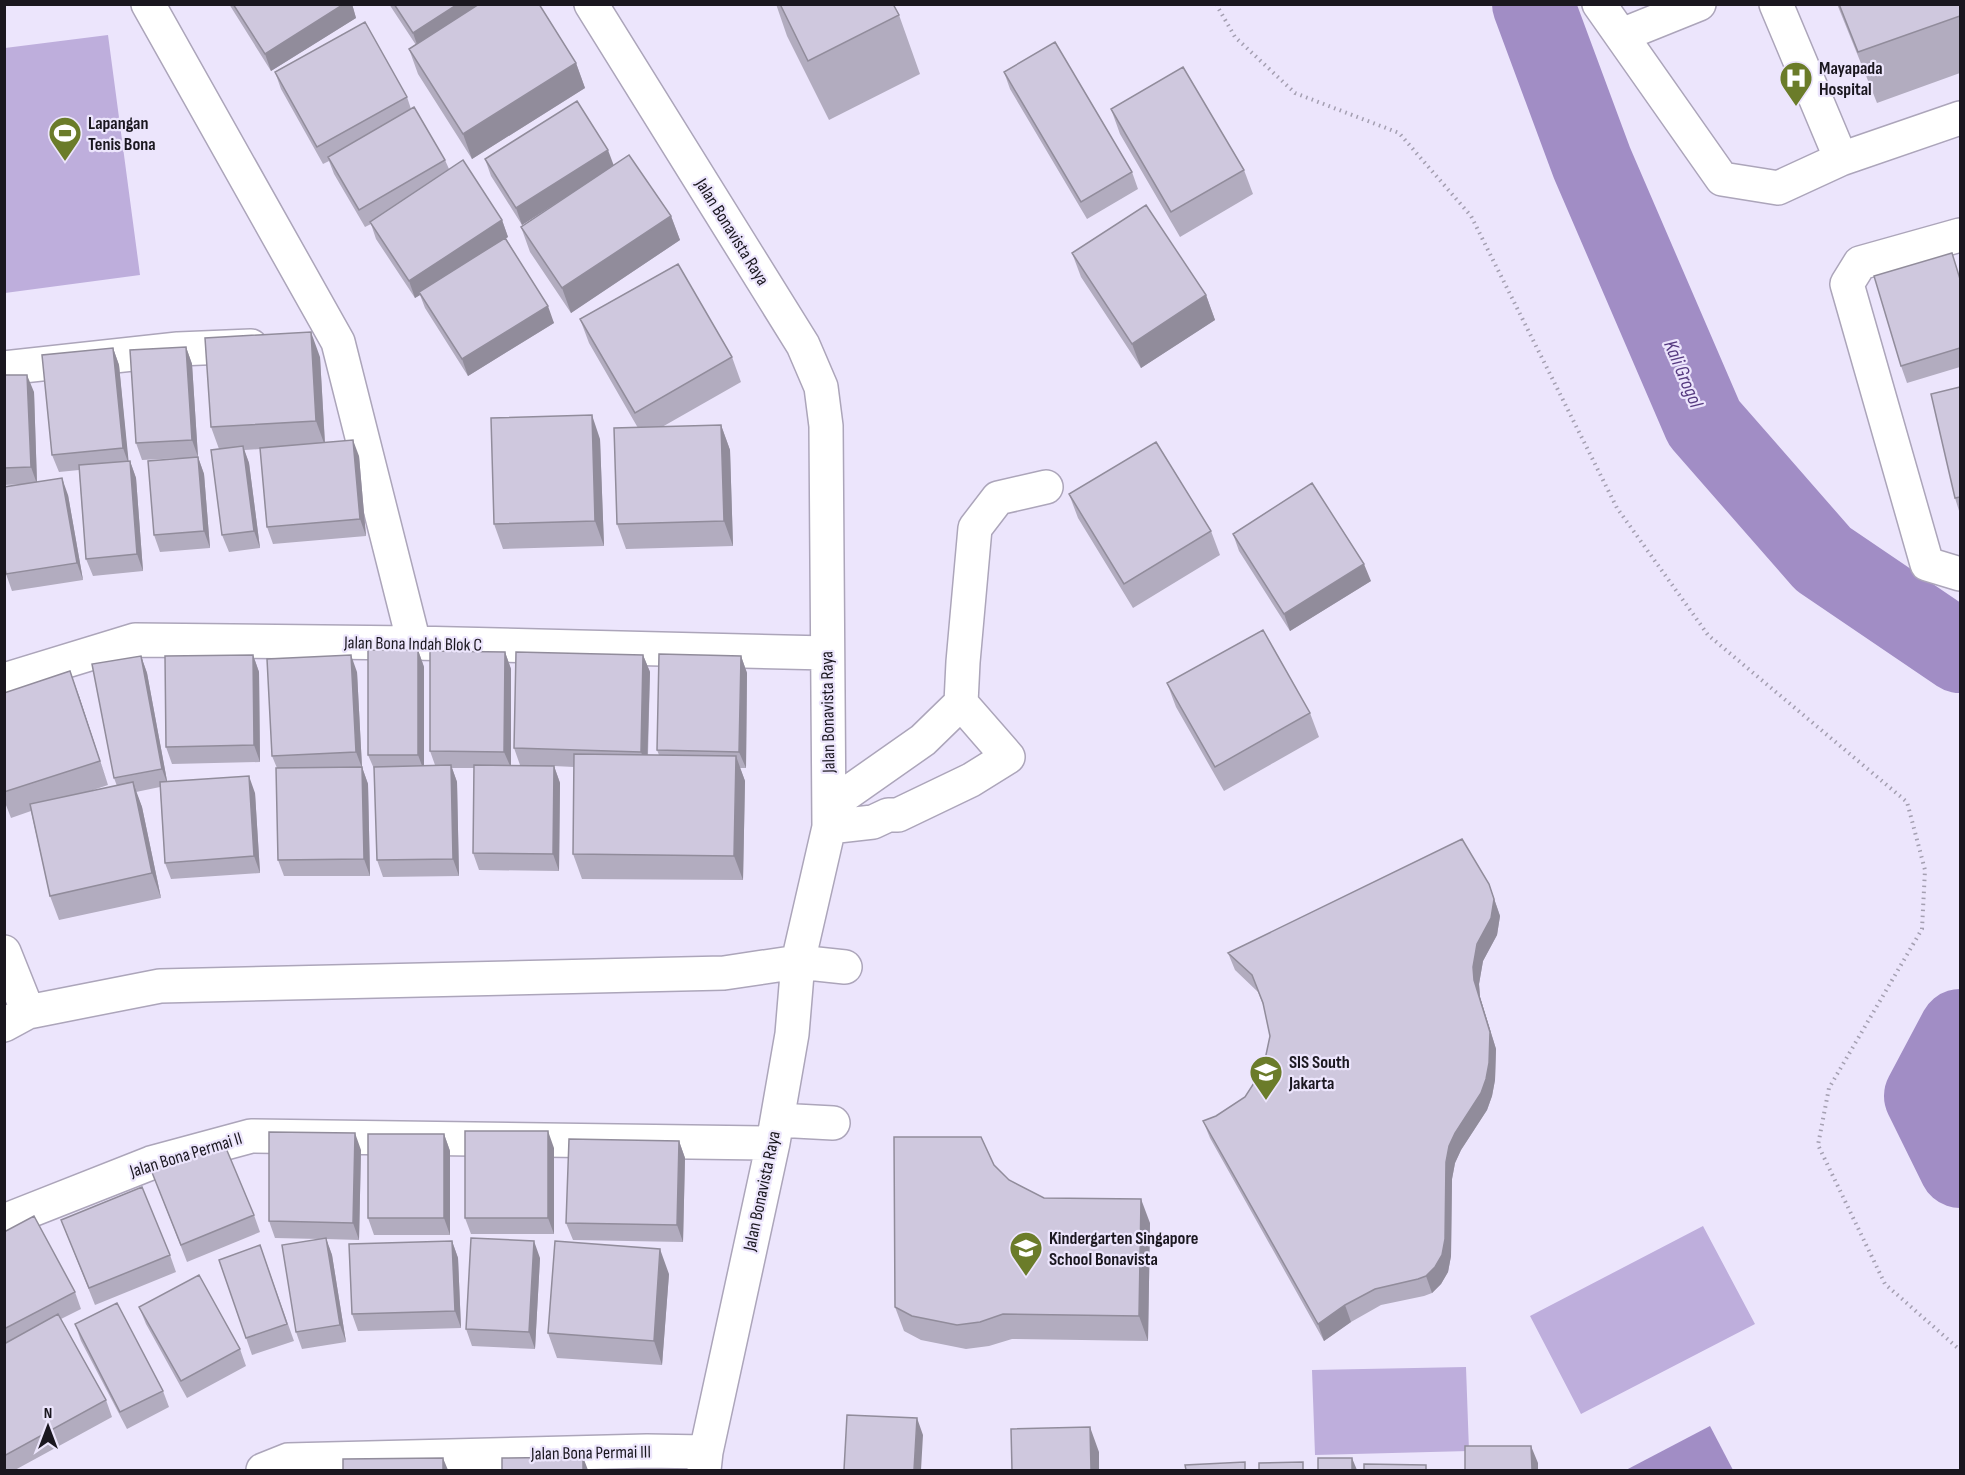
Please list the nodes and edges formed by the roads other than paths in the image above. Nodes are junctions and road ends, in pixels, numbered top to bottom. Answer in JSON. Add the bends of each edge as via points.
{"nodes":[{"id":1,"x":148,"y":4,"type":"edge"},
{"id":2,"x":591,"y":4,"type":"edge"},
{"id":3,"x":1599,"y":4,"type":"edge"},
{"id":4,"x":1699,"y":4,"type":"edge"},
{"id":5,"x":1776,"y":4,"type":"edge"},
{"id":6,"x":1622,"y":35,"type":"junction"},
{"id":7,"x":1960,"y":118,"type":"edge"},
{"id":8,"x":1841,"y":159,"type":"junction"},
{"id":9,"x":1960,"y":235,"type":"edge"},
{"id":10,"x":338,"y":342,"type":"junction"},
{"id":11,"x":4,"y":368,"type":"edge"},
{"id":12,"x":1046,"y":487,"type":"dead end"},
{"id":13,"x":1960,"y":574,"type":"edge"},
{"id":14,"x":414,"y":643,"type":"junction"},
{"id":15,"x":827,"y":653,"type":"junction"},
{"id":16,"x":4,"y":680,"type":"edge"},
{"id":17,"x":961,"y":703,"type":"junction"},
{"id":18,"x":830,"y":816,"type":"junction"},
{"id":19,"x":4,"y":952,"type":"edge"},
{"id":20,"x":798,"y":962,"type":"junction"},
{"id":21,"x":845,"y":967,"type":"dead end"},
{"id":22,"x":16,"y":1019,"type":"edge"},
{"id":23,"x":832,"y":1123,"type":"dead end"},
{"id":24,"x":775,"y":1132,"type":"junction"},
{"id":25,"x":4,"y":1221,"type":"edge"},
{"id":26,"x":705,"y":1461,"type":"edge"},
{"id":27,"x":280,"y":1467,"type":"edge"}],
"edges":[{"from":1,"to":10,"type":"street"},
{"from":2,"to":15,"type":"street","name":"Jalan Bonavista Raya","via":[[803,345],[821,387],[826,426]]},
{"from":3,"to":6,"type":"street"},
{"from":4,"to":6,"type":"street"},
{"from":5,"to":8,"type":"street"},
{"from":6,"to":8,"type":"street","via":[[1722,179],[1778,188]]},
{"from":7,"to":8,"type":"street"},
{"from":9,"to":13,"type":"street","via":[[1860,263],[1847,284],[1927,564]]},
{"from":10,"to":11,"type":"street","via":[[178,349]]},
{"from":10,"to":14,"type":"street"},
{"from":12,"to":17,"type":"street","via":[[998,498],[975,528]]},
{"from":14,"to":15,"type":"street","name":"Jalan Bona Indah Blok C"},
{"from":14,"to":16,"type":"street","name":"Jalan Bona Indah Blok C","via":[[135,640]]},
{"from":15,"to":18,"type":"street","name":"Jalan Bonavista Raya"},
{"from":17,"to":18,"type":"street","via":[[923,740]]},
{"from":17,"to":18,"type":"street","via":[[1008,757],[971,780],[897,815],[873,822]]},
{"from":18,"to":20,"type":"street","name":"Jalan Bonavista Raya"},
{"from":19,"to":22,"type":"street"},
{"from":20,"to":21,"type":"street"},
{"from":20,"to":22,"type":"street","via":[[724,973],[160,986]]},
{"from":20,"to":24,"type":"street","name":"Jalan Bonavista Raya","via":[[792,1034]]},
{"from":23,"to":24,"type":"street","name":"Jalan Bona Permai II"},
{"from":24,"to":25,"type":"street","name":"Jalan Bona Permai II","via":[[250,1136],[151,1164]]},
{"from":24,"to":26,"type":"street","name":"Jalan Bonavista Raya"},
{"from":26,"to":27,"type":"street","name":"Jalan Bona Permai III","via":[[647,1451]]}]}
